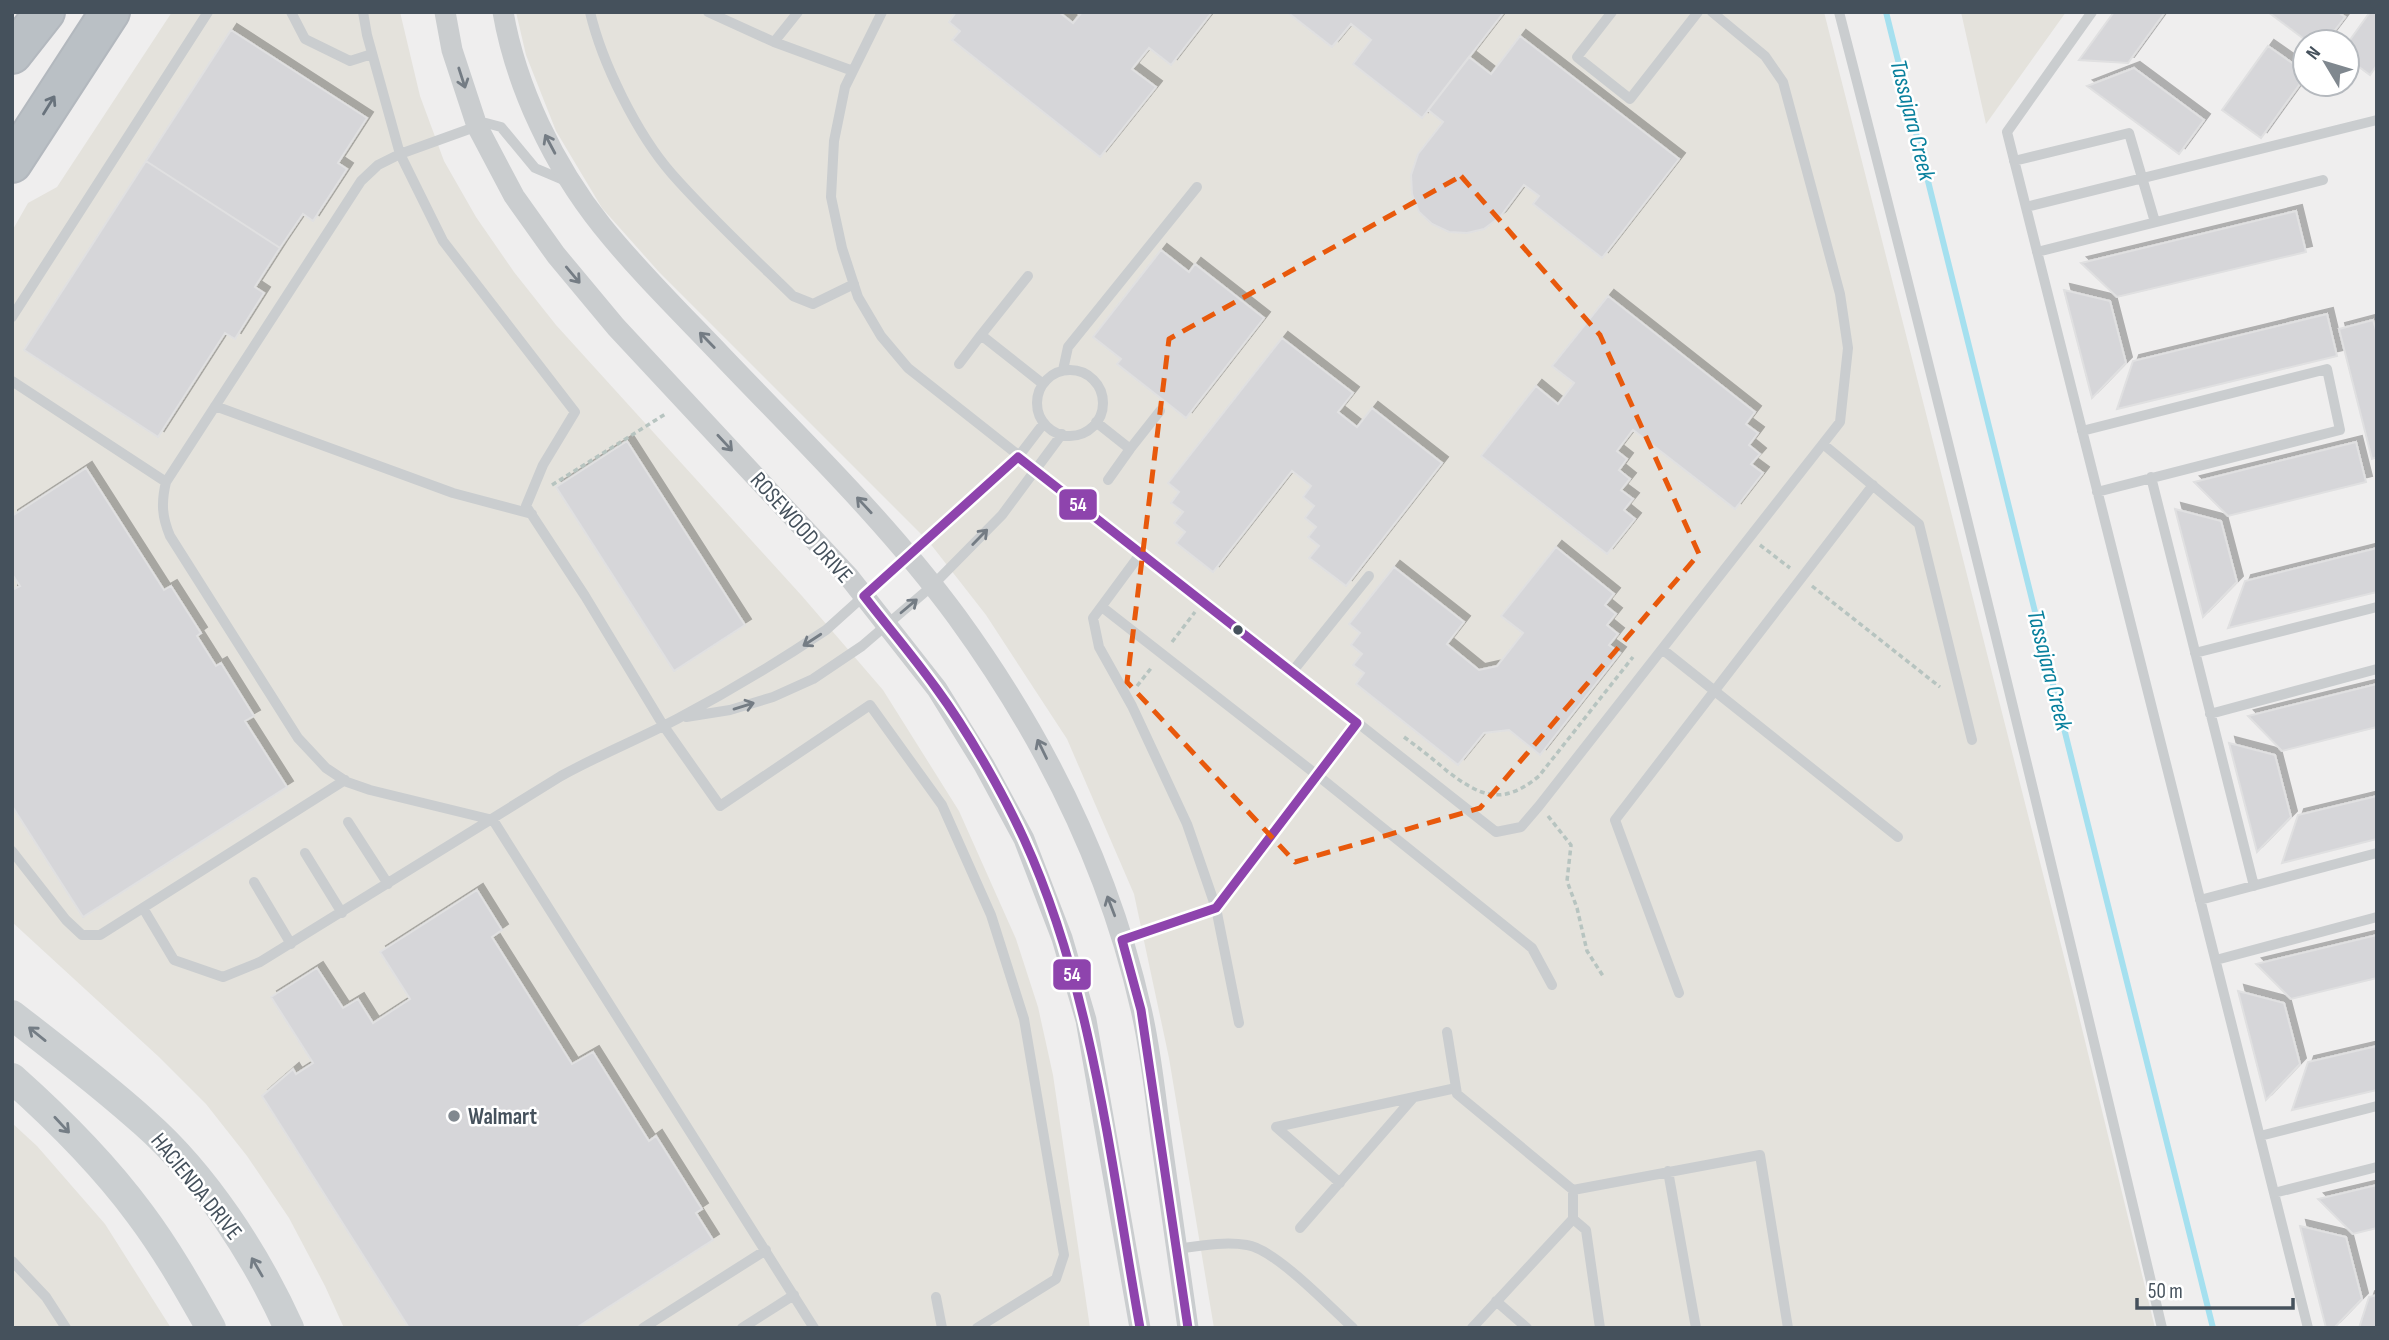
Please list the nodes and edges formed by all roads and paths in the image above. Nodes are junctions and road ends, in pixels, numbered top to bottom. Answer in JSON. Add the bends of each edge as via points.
{"nodes":[{"id":1,"x":45,"y":12,"type":"edge"},
{"id":2,"x":110,"y":12,"type":"edge"},
{"id":3,"x":208,"y":12,"type":"edge"},
{"id":4,"x":291,"y":12,"type":"edge"},
{"id":5,"x":363,"y":12,"type":"edge"},
{"id":6,"x":445,"y":12,"type":"edge"},
{"id":7,"x":503,"y":12,"type":"edge"},
{"id":8,"x":590,"y":12,"type":"edge"},
{"id":9,"x":708,"y":12,"type":"edge"},
{"id":10,"x":798,"y":12,"type":"edge"},
{"id":11,"x":883,"y":12,"type":"edge"},
{"id":12,"x":1612,"y":12,"type":"edge"},
{"id":13,"x":1698,"y":12,"type":"edge"},
{"id":14,"x":1712,"y":12,"type":"edge"},
{"id":15,"x":1839,"y":12,"type":"edge"},
{"id":16,"x":2092,"y":12,"type":"edge"},
{"id":17,"x":774,"y":42,"type":"junction"},
{"id":18,"x":12,"y":54,"type":"edge"},
{"id":19,"x":372,"y":54,"type":"junction"},
{"id":20,"x":853,"y":71,"type":"junction"},
{"id":21,"x":2377,"y":120,"type":"edge"},
{"id":22,"x":477,"y":126,"type":"junction"},
{"id":23,"x":400,"y":154,"type":"junction"},
{"id":24,"x":2014,"y":161,"type":"junction"},
{"id":25,"x":12,"y":163,"type":"edge"},
{"id":26,"x":2143,"y":178,"type":"junction"},
{"id":27,"x":2323,"y":180,"type":"dead end"},
{"id":28,"x":575,"y":186,"type":"junction"},
{"id":29,"x":1197,"y":187,"type":"dead end"},
{"id":30,"x":2026,"y":207,"type":"junction"},
{"id":31,"x":2155,"y":222,"type":"junction"},
{"id":32,"x":2037,"y":252,"type":"junction"},
{"id":33,"x":1028,"y":276,"type":"dead end"},
{"id":34,"x":853,"y":284,"type":"junction"},
{"id":35,"x":12,"y":317,"type":"edge"},
{"id":36,"x":981,"y":335,"type":"junction"},
{"id":37,"x":959,"y":364,"type":"dead end"},
{"id":38,"x":1063,"y":370,"type":"junction"},
{"id":39,"x":12,"y":381,"type":"edge"},
{"id":40,"x":1043,"y":384,"type":"junction"},
{"id":41,"x":685,"y":400,"type":"junction"},
{"id":42,"x":215,"y":406,"type":"junction"},
{"id":43,"x":1160,"y":411,"type":"dead end"},
{"id":44,"x":1096,"y":422,"type":"junction"},
{"id":45,"x":1044,"y":423,"type":"junction"},
{"id":46,"x":2082,"y":431,"type":"junction"},
{"id":47,"x":1062,"y":434,"type":"junction"},
{"id":48,"x":1822,"y":444,"type":"junction"},
{"id":49,"x":1130,"y":449,"type":"junction"},
{"id":50,"x":1018,"y":457,"type":"junction"},
{"id":51,"x":1034,"y":469,"type":"junction"},
{"id":52,"x":2151,"y":477,"type":"junction"},
{"id":53,"x":1108,"y":480,"type":"dead end"},
{"id":54,"x":166,"y":482,"type":"junction"},
{"id":55,"x":1873,"y":485,"type":"junction"},
{"id":56,"x":2097,"y":492,"type":"junction"},
{"id":57,"x":530,"y":512,"type":"junction"},
{"id":58,"x":1750,"y":537,"type":"junction"},
{"id":59,"x":1141,"y":554,"type":"junction"},
{"id":60,"x":908,"y":556,"type":"junction"},
{"id":61,"x":1369,"y":576,"type":"dead end"},
{"id":62,"x":1802,"y":578,"type":"junction"},
{"id":63,"x":932,"y":586,"type":"junction"},
{"id":64,"x":864,"y":596,"type":"junction"},
{"id":65,"x":1101,"y":607,"type":"junction"},
{"id":66,"x":2377,"y":607,"type":"edge"},
{"id":67,"x":887,"y":625,"type":"junction"},
{"id":68,"x":1662,"y":649,"type":"junction"},
{"id":69,"x":2195,"y":653,"type":"junction"},
{"id":70,"x":1633,"y":657,"type":"dead end"},
{"id":71,"x":2377,"y":668,"type":"edge"},
{"id":72,"x":1292,"y":672,"type":"junction"},
{"id":73,"x":1940,"y":687,"type":"dead end"},
{"id":74,"x":1714,"y":691,"type":"junction"},
{"id":75,"x":2210,"y":714,"type":"junction"},
{"id":76,"x":677,"y":719,"type":"junction"},
{"id":77,"x":1357,"y":723,"type":"junction"},
{"id":78,"x":663,"y":725,"type":"junction"},
{"id":79,"x":1397,"y":731,"type":"dead end"},
{"id":80,"x":1972,"y":740,"type":"dead end"},
{"id":81,"x":1317,"y":775,"type":"junction"},
{"id":82,"x":345,"y":780,"type":"junction"},
{"id":83,"x":1519,"y":789,"type":"junction"},
{"id":84,"x":1539,"y":806,"type":"junction"},
{"id":85,"x":493,"y":820,"type":"junction"},
{"id":86,"x":348,"y":822,"type":"dead end"},
{"id":87,"x":1898,"y":837,"type":"dead end"},
{"id":88,"x":12,"y":851,"type":"edge"},
{"id":89,"x":305,"y":853,"type":"dead end"},
{"id":90,"x":2377,"y":853,"type":"edge"},
{"id":91,"x":254,"y":882,"type":"dead end"},
{"id":92,"x":388,"y":884,"type":"junction"},
{"id":93,"x":2254,"y":886,"type":"junction"},
{"id":94,"x":2200,"y":900,"type":"junction"},
{"id":95,"x":143,"y":908,"type":"junction"},
{"id":96,"x":1216,"y":908,"type":"junction"},
{"id":97,"x":342,"y":913,"type":"junction"},
{"id":98,"x":2377,"y":917,"type":"edge"},
{"id":99,"x":1122,"y":940,"type":"junction"},
{"id":100,"x":291,"y":944,"type":"junction"},
{"id":101,"x":2216,"y":960,"type":"junction"},
{"id":102,"x":1603,"y":976,"type":"dead end"},
{"id":103,"x":1552,"y":985,"type":"dead end"},
{"id":104,"x":1679,"y":993,"type":"dead end"},
{"id":105,"x":12,"y":1014,"type":"edge"},
{"id":106,"x":1239,"y":1023,"type":"dead end"},
{"id":107,"x":1447,"y":1032,"type":"dead end"},
{"id":108,"x":12,"y":1078,"type":"edge"},
{"id":109,"x":1456,"y":1088,"type":"junction"},
{"id":110,"x":1413,"y":1098,"type":"junction"},
{"id":111,"x":2377,"y":1106,"type":"edge"},
{"id":112,"x":2260,"y":1136,"type":"junction"},
{"id":113,"x":2377,"y":1167,"type":"edge"},
{"id":114,"x":1668,"y":1171,"type":"junction"},
{"id":115,"x":1340,"y":1182,"type":"junction"},
{"id":116,"x":1573,"y":1190,"type":"junction"},
{"id":117,"x":2274,"y":1193,"type":"junction"},
{"id":118,"x":1573,"y":1219,"type":"junction"},
{"id":119,"x":1300,"y":1228,"type":"dead end"},
{"id":120,"x":1177,"y":1249,"type":"junction"},
{"id":121,"x":765,"y":1250,"type":"junction"},
{"id":122,"x":12,"y":1261,"type":"edge"},
{"id":123,"x":794,"y":1295,"type":"junction"},
{"id":124,"x":936,"y":1297,"type":"dead end"},
{"id":125,"x":1496,"y":1301,"type":"junction"},
{"id":126,"x":66,"y":1328,"type":"edge"},
{"id":127,"x":211,"y":1328,"type":"edge"},
{"id":128,"x":289,"y":1328,"type":"edge"},
{"id":129,"x":642,"y":1328,"type":"edge"},
{"id":130,"x":742,"y":1328,"type":"edge"},
{"id":131,"x":814,"y":1328,"type":"edge"},
{"id":132,"x":942,"y":1328,"type":"edge"},
{"id":133,"x":977,"y":1328,"type":"edge"},
{"id":134,"x":1140,"y":1328,"type":"edge"},
{"id":135,"x":1188,"y":1328,"type":"edge"},
{"id":136,"x":1353,"y":1328,"type":"edge"},
{"id":137,"x":1472,"y":1328,"type":"edge"},
{"id":138,"x":1527,"y":1328,"type":"edge"},
{"id":139,"x":1600,"y":1328,"type":"edge"},
{"id":140,"x":1696,"y":1328,"type":"edge"},
{"id":141,"x":1788,"y":1328,"type":"edge"},
{"id":142,"x":2162,"y":1328,"type":"edge"},
{"id":143,"x":2308,"y":1328,"type":"edge"}],
"edges":[{"from":1,"to":18,"type":"highway"},
{"from":25,"to":2,"type":"highway","one_way":true},
{"from":3,"to":35,"type":"lane"},
{"from":4,"to":19,"type":"lane","via":[[306,39],[350,61]]},
{"from":5,"to":19,"type":"lane"},
{"from":6,"to":22,"type":"street","name":"ROSEWOOD DRIVE","one_way":true,"via":[[452,50]]},
{"from":28,"to":7,"type":"street","one_way":true,"via":[[529,104]]},
{"from":8,"to":34,"type":"lane","via":[[611,72],[642,132],[671,173],[793,296],[813,304]]},
{"from":9,"to":17,"type":"lane"},
{"from":10,"to":17,"type":"lane"},
{"from":11,"to":20,"type":"lane"},
{"from":12,"to":13,"type":"lane","via":[[1577,57],[1630,99]]},
{"from":14,"to":48,"type":"lane","via":[[1765,56],[1783,82],[1840,294],[1848,348],[1841,410],[1839,422]]},
{"from":15,"to":142,"type":"lane"},
{"from":16,"to":24,"type":"lane","via":[[2007,132]]},
{"from":17,"to":20,"type":"lane"},
{"from":19,"to":23,"type":"lane"},
{"from":20,"to":34,"type":"lane","via":[[845,87],[834,141],[831,197]]},
{"from":21,"to":26,"type":"lane"},
{"from":22,"to":23,"type":"lane"},
{"from":22,"to":28,"type":"lane","via":[[501,127],[535,168]]},
{"from":22,"to":41,"type":"street","name":"ROSEWOOD DRIVE","one_way":true,"via":[[514,196],[556,255]]},
{"from":23,"to":42,"type":"lane","via":[[361,181]]},
{"from":23,"to":57,"type":"lane","via":[[443,241],[575,412],[542,465],[526,506]]},
{"from":24,"to":26,"type":"lane","via":[[2129,133]]},
{"from":24,"to":30,"type":"lane"},
{"from":26,"to":30,"type":"lane"},
{"from":26,"to":31,"type":"lane"},
{"from":27,"to":31,"type":"lane"},
{"from":60,"to":28,"type":"street","one_way":true,"via":[[658,289],[601,224]]},
{"from":29,"to":38,"type":"lane","via":[[1068,347]]},
{"from":30,"to":32,"type":"lane"},
{"from":31,"to":32,"type":"lane"},
{"from":32,"to":46,"type":"lane"},
{"from":33,"to":36,"type":"lane"},
{"from":34,"to":50,"type":"lane","via":[[881,336],[908,368]]},
{"from":36,"to":37,"type":"lane"},
{"from":36,"to":40,"type":"lane"},
{"from":38,"to":40,"type":"lane"},
{"from":38,"to":44,"type":"lane","via":[[1087,374],[1096,382],[1103,406]]},
{"from":39,"to":54,"type":"lane"},
{"from":40,"to":45,"type":"lane","via":[[1038,411]]},
{"from":41,"to":57,"type":"path","via":[[554,483]]},
{"from":41,"to":64,"type":"street","name":"ROSEWOOD DRIVE","one_way":true},
{"from":42,"to":54,"type":"lane"},
{"from":42,"to":57,"type":"lane","via":[[453,493]]},
{"from":43,"to":49,"type":"lane"},
{"from":44,"to":47,"type":"lane","via":[[1081,434]]},
{"from":44,"to":49,"type":"lane"},
{"from":45,"to":47,"type":"lane"},
{"from":45,"to":50,"type":"lane"},
{"from":46,"to":52,"type":"lane","via":[[2327,369],[2340,430]]},
{"from":46,"to":56,"type":"lane"},
{"from":47,"to":51,"type":"lane"},
{"from":48,"to":55,"type":"lane"},
{"from":48,"to":58,"type":"lane"},
{"from":49,"to":53,"type":"lane"},
{"from":50,"to":51,"type":"lane"},
{"from":50,"to":60,"type":"lane"},
{"from":51,"to":59,"type":"lane"},
{"from":63,"to":51,"type":"lane","one_way":true,"via":[[1002,515]]},
{"from":52,"to":56,"type":"lane"},
{"from":52,"to":69,"type":"lane"},
{"from":54,"to":82,"type":"lane","via":[[163,519],[170,536],[298,738],[326,768]]},
{"from":55,"to":62,"type":"lane"},
{"from":55,"to":80,"type":"lane","via":[[1919,524]]},
{"from":56,"to":94,"type":"lane"},
{"from":57,"to":78,"type":"lane"},
{"from":58,"to":62,"type":"path"},
{"from":58,"to":68,"type":"lane"},
{"from":59,"to":65,"type":"lane"},
{"from":59,"to":72,"type":"lane"},
{"from":60,"to":63,"type":"street"},
{"from":60,"to":64,"type":"lane"},
{"from":61,"to":72,"type":"lane"},
{"from":62,"to":73,"type":"path"},
{"from":62,"to":74,"type":"lane"},
{"from":67,"to":63,"type":"lane","one_way":true},
{"from":99,"to":63,"type":"street","one_way":true,"via":[[1083,835],[1035,735]]},
{"from":64,"to":67,"type":"street","name":"ROSEWOOD DRIVE"},
{"from":64,"to":76,"type":"lane","one_way":true,"via":[[805,645]]},
{"from":65,"to":81,"type":"lane"},
{"from":65,"to":96,"type":"lane","via":[[1093,618],[1099,647],[1132,706],[1186,824]]},
{"from":66,"to":69,"type":"lane"},
{"from":76,"to":67,"type":"lane","one_way":true,"via":[[773,697],[813,679]]},
{"from":67,"to":134,"type":"street","name":"ROSEWOOD DRIVE","via":[[937,689],[984,765],[1024,839],[1062,938],[1086,1020]]},
{"from":68,"to":74,"type":"lane"},
{"from":68,"to":84,"type":"lane"},
{"from":69,"to":75,"type":"lane"},
{"from":70,"to":83,"type":"path","via":[[1539,776]]},
{"from":71,"to":75,"type":"lane"},
{"from":72,"to":77,"type":"lane"},
{"from":74,"to":87,"type":"lane"},
{"from":74,"to":104,"type":"lane","via":[[1615,820]]},
{"from":75,"to":93,"type":"lane"},
{"from":76,"to":78,"type":"lane"},
{"from":77,"to":81,"type":"lane"},
{"from":77,"to":84,"type":"lane","via":[[1496,832],[1521,827]]},
{"from":78,"to":85,"type":"lane","via":[[579,766]]},
{"from":78,"to":133,"type":"lane","via":[[720,806],[870,705],[942,805],[991,915],[1024,1019],[1064,1255],[1056,1279]]},
{"from":79,"to":83,"type":"path","via":[[1471,789],[1487,795],[1509,795]]},
{"from":81,"to":96,"type":"lane"},
{"from":81,"to":103,"type":"lane","via":[[1532,948]]},
{"from":82,"to":85,"type":"lane"},
{"from":82,"to":95,"type":"lane"},
{"from":83,"to":84,"type":"path"},
{"from":84,"to":102,"type":"path","via":[[1571,845],[1567,881],[1587,951]]},
{"from":85,"to":92,"type":"lane"},
{"from":85,"to":121,"type":"lane"},
{"from":86,"to":92,"type":"lane"},
{"from":88,"to":95,"type":"lane","via":[[82,935],[100,935]]},
{"from":89,"to":97,"type":"lane"},
{"from":90,"to":93,"type":"lane"},
{"from":91,"to":100,"type":"lane"},
{"from":92,"to":97,"type":"lane"},
{"from":93,"to":94,"type":"lane"},
{"from":94,"to":101,"type":"lane"},
{"from":95,"to":100,"type":"lane","via":[[174,960],[223,977]]},
{"from":96,"to":99,"type":"lane"},
{"from":96,"to":106,"type":"lane"},
{"from":97,"to":100,"type":"lane"},
{"from":98,"to":101,"type":"lane"},
{"from":99,"to":120,"type":"street","via":[[1141,1010]]},
{"from":101,"to":112,"type":"lane"},
{"from":128,"to":105,"type":"main road","name":"HACIENDA DRIVE","one_way":true,"via":[[239,1235],[192,1172],[147,1124]]},
{"from":107,"to":109,"type":"lane"},
{"from":108,"to":127,"type":"main road","one_way":true,"via":[[46,1109],[139,1213]]},
{"from":109,"to":110,"type":"lane"},
{"from":109,"to":116,"type":"lane","via":[[1457,1094]]},
{"from":110,"to":115,"type":"lane"},
{"from":110,"to":115,"type":"lane","via":[[1276,1127]]},
{"from":111,"to":112,"type":"lane"},
{"from":112,"to":117,"type":"lane"},
{"from":113,"to":117,"type":"lane"},
{"from":114,"to":116,"type":"lane"},
{"from":114,"to":140,"type":"lane"},
{"from":114,"to":141,"type":"lane","via":[[1760,1155]]},
{"from":115,"to":119,"type":"lane"},
{"from":116,"to":118,"type":"lane"},
{"from":117,"to":143,"type":"lane"},
{"from":118,"to":125,"type":"lane"},
{"from":118,"to":139,"type":"lane","via":[[1586,1230]]},
{"from":120,"to":135,"type":"street"},
{"from":120,"to":136,"type":"lane","via":[[1248,1245],[1270,1254]]},
{"from":121,"to":123,"type":"lane"},
{"from":121,"to":129,"type":"lane"},
{"from":122,"to":126,"type":"lane","via":[[46,1297]]},
{"from":123,"to":130,"type":"lane"},
{"from":123,"to":131,"type":"lane"},
{"from":124,"to":132,"type":"lane"},
{"from":125,"to":137,"type":"lane"},
{"from":125,"to":138,"type":"lane"}]}
